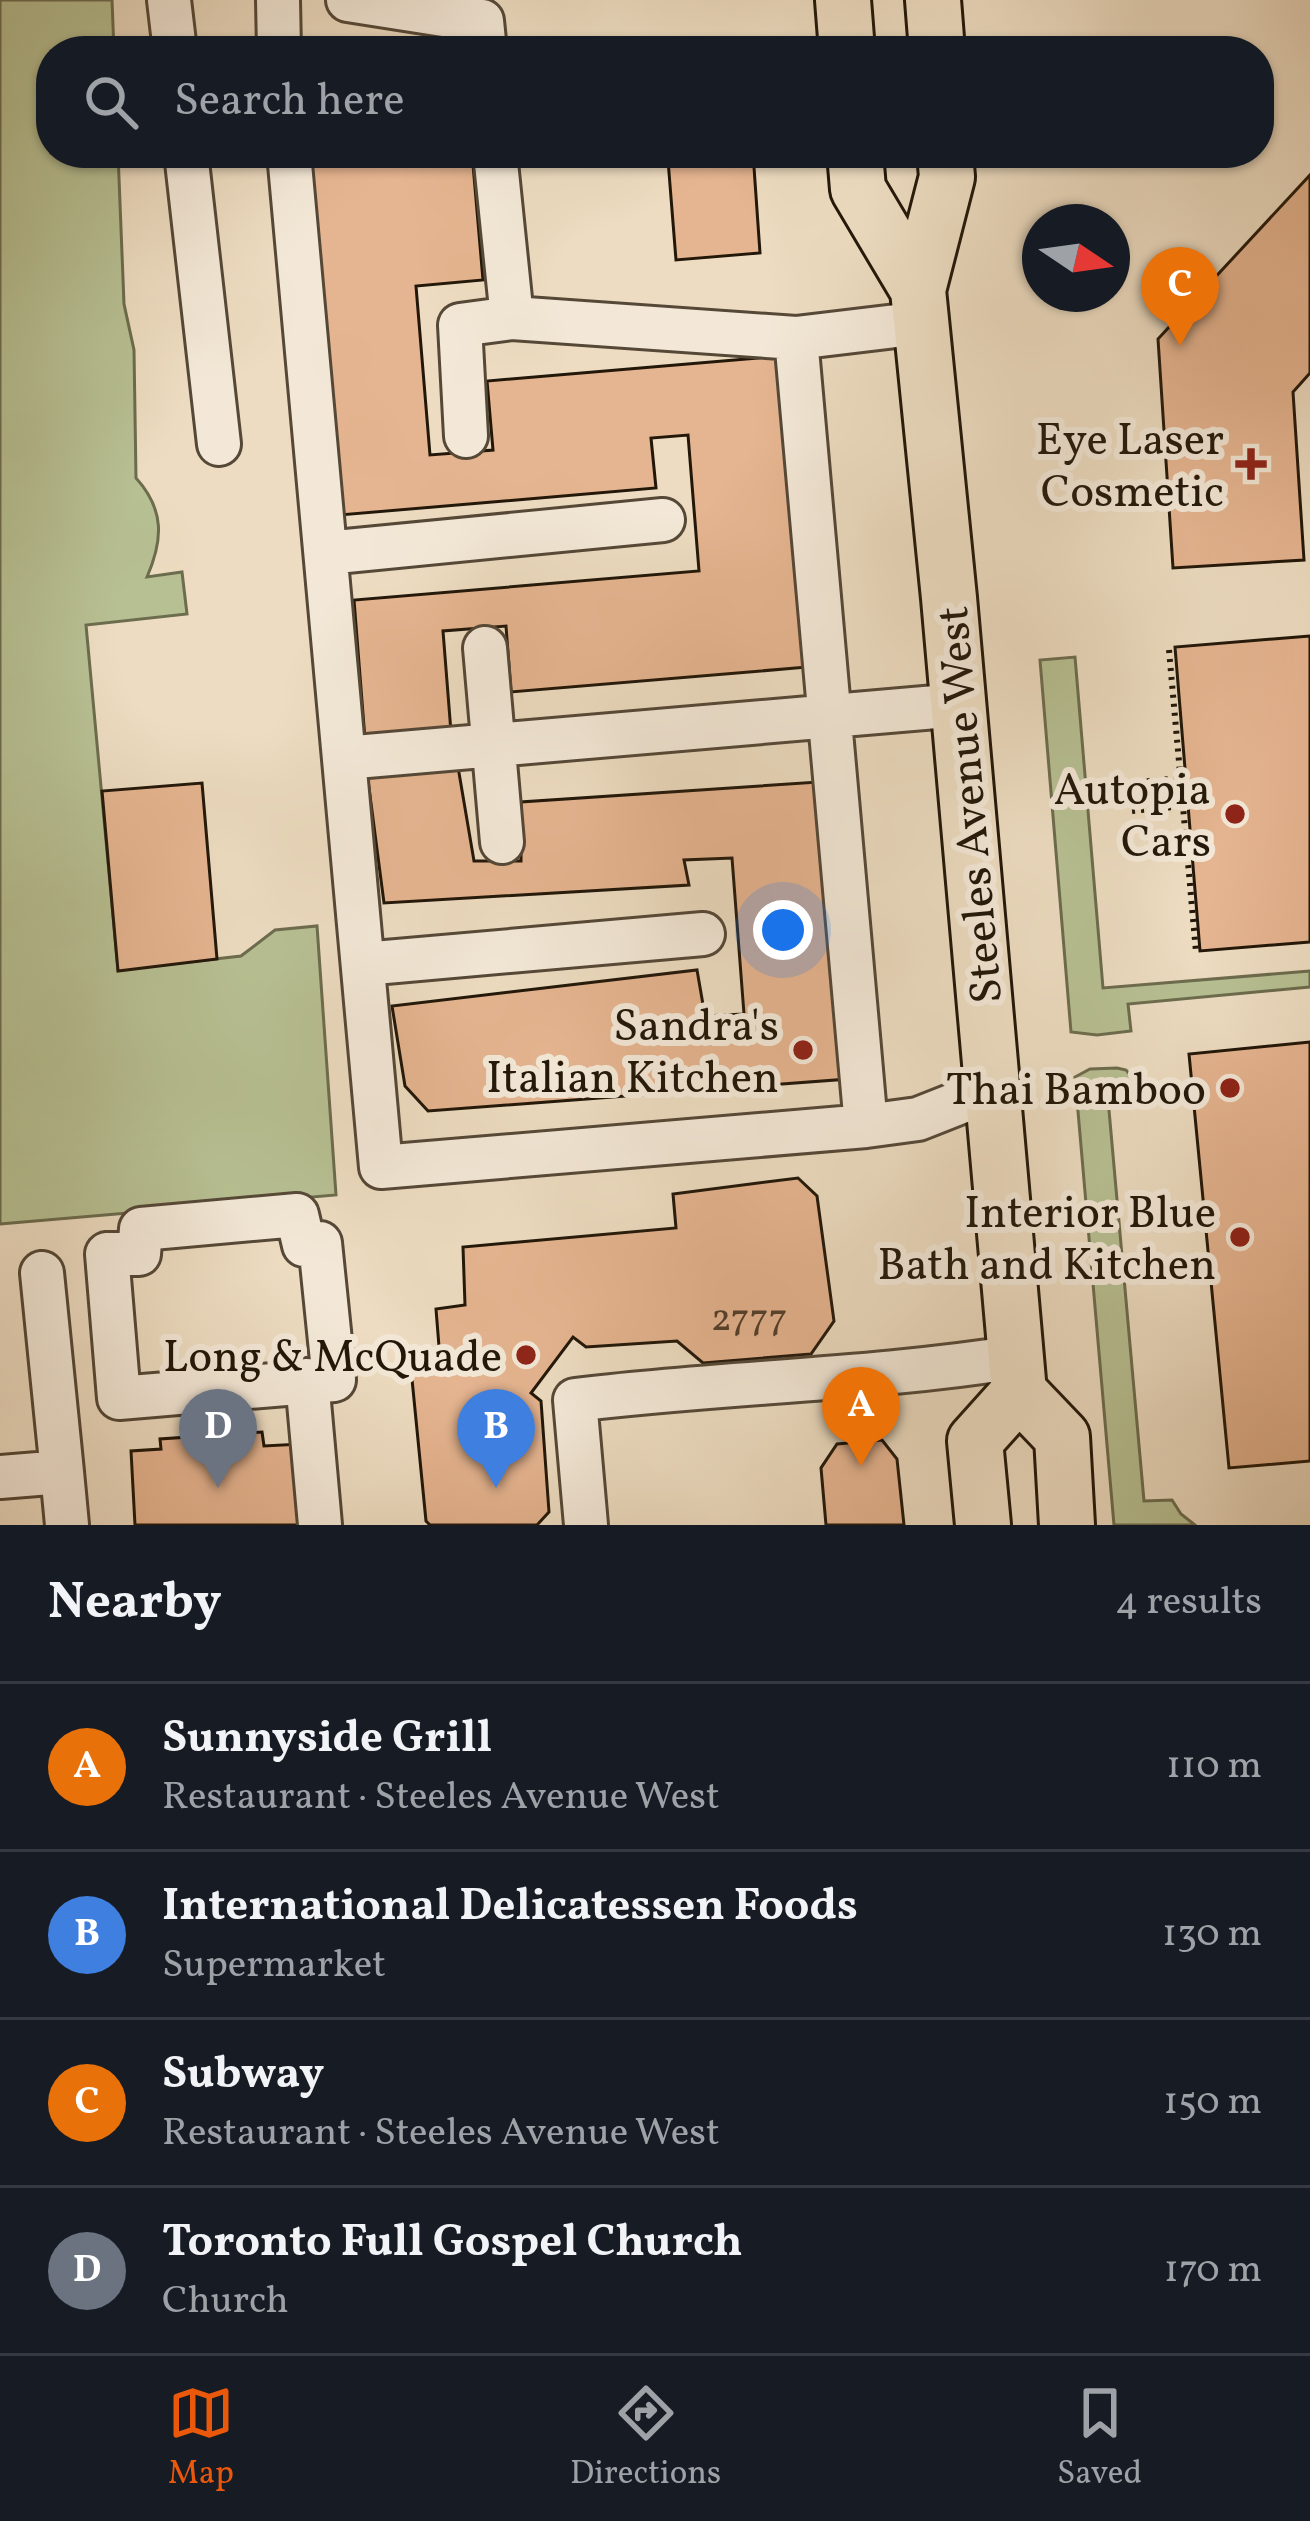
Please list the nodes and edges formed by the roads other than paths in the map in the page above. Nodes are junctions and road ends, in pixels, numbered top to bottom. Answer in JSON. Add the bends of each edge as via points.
{"nodes":[{"id":1,"x":169,"y":0,"type":"edge"},
{"id":2,"x":278,"y":0,"type":"edge"},
{"id":3,"x":348,"y":0,"type":"edge"},
{"id":4,"x":843,"y":0,"type":"edge"},
{"id":5,"x":934,"y":0,"type":"edge"},
{"id":6,"x":173,"y":36,"type":"edge"},
{"id":7,"x":279,"y":36,"type":"edge"},
{"id":8,"x":484,"y":36,"type":"edge"},
{"id":9,"x":846,"y":36,"type":"edge"},
{"id":10,"x":936,"y":36,"type":"edge"},
{"id":11,"x":189,"y":168,"type":"edge"},
{"id":12,"x":290,"y":168,"type":"edge"},
{"id":13,"x":497,"y":168,"type":"edge"},
{"id":14,"x":856,"y":168,"type":"edge"},
{"id":15,"x":946,"y":168,"type":"edge"},
{"id":16,"x":919,"y":307,"type":"junction"},
{"id":17,"x":512,"y":318,"type":"junction"},
{"id":18,"x":796,"y":338,"type":"junction"},
{"id":19,"x":466,"y":436,"type":"dead end"},
{"id":20,"x":219,"y":443,"type":"dead end"},
{"id":21,"x":663,"y":520,"type":"dead end"},
{"id":22,"x":326,"y":553,"type":"junction"},
{"id":23,"x":485,"y":648,"type":"dead end"},
{"id":24,"x":958,"y":705,"type":"junction"},
{"id":25,"x":830,"y":717,"type":"junction"},
{"id":26,"x":493,"y":746,"type":"junction"},
{"id":27,"x":344,"y":758,"type":"junction"},
{"id":28,"x":502,"y":842,"type":"dead end"},
{"id":29,"x":703,"y":934,"type":"dead end"},
{"id":30,"x":363,"y":964,"type":"junction"},
{"id":31,"x":994,"y":1089,"type":"junction"},
{"id":32,"x":866,"y":1126,"type":"junction"},
{"id":33,"x":42,"y":1273,"type":"dead end"},
{"id":34,"x":1017,"y":1374,"type":"junction"},
{"id":35,"x":307,"y":1380,"type":"junction"},
{"id":36,"x":62,"y":1472,"type":"junction"},
{"id":37,"x":0,"y":1477,"type":"edge"},
{"id":38,"x":67,"y":1525,"type":"edge"},
{"id":39,"x":320,"y":1525,"type":"edge"},
{"id":40,"x":586,"y":1525,"type":"edge"},
{"id":41,"x":982,"y":1525,"type":"edge"},
{"id":42,"x":1067,"y":1525,"type":"edge"}],
"edges":[{"from":1,"to":6,"type":"lane"},
{"from":2,"to":7,"type":"lane"},
{"from":3,"to":8,"type":"lane","via":[[482,21]]},
{"from":4,"to":9,"type":"main road"},
{"from":5,"to":10,"type":"main road"},
{"from":11,"to":20,"type":"lane"},
{"from":12,"to":22,"type":"lane"},
{"from":13,"to":17,"type":"lane"},
{"from":14,"to":16,"type":"main road","name":"Steeles Avenue West","via":[[858,189]]},
{"from":15,"to":16,"type":"main road","name":"Steeles Avenue West"},
{"from":16,"to":18,"type":"lane"},
{"from":16,"to":24,"type":"main road","name":"Steeles Avenue West"},
{"from":17,"to":18,"type":"lane"},
{"from":17,"to":19,"type":"lane","via":[[460,325]]},
{"from":18,"to":25,"type":"lane"},
{"from":21,"to":22,"type":"lane"},
{"from":22,"to":27,"type":"lane"},
{"from":23,"to":26,"type":"lane"},
{"from":24,"to":25,"type":"lane"},
{"from":24,"to":31,"type":"main road","name":"Steeles Avenue West"},
{"from":25,"to":26,"type":"lane"},
{"from":25,"to":32,"type":"lane"},
{"from":26,"to":27,"type":"lane"},
{"from":26,"to":28,"type":"lane"},
{"from":27,"to":30,"type":"lane"},
{"from":29,"to":30,"type":"lane"},
{"from":30,"to":32,"type":"lane","via":[[381,1167]]},
{"from":31,"to":32,"type":"lane","via":[[918,1120]]},
{"from":31,"to":34,"type":"main road","name":"Steeles Avenue West"},
{"from":33,"to":36,"type":"lane"},
{"from":34,"to":40,"type":"lane","via":[[765,1380],[575,1400]]},
{"from":34,"to":41,"type":"main road","via":[[975,1441]]},
{"from":34,"to":42,"type":"main road","via":[[1062,1437]]},
{"from":35,"to":35,"type":"lane","via":[[119,1398],[107,1254],[140,1254],[141,1229],[297,1215],[304,1244],[320,1243],[334,1380]]},
{"from":35,"to":39,"type":"lane"},
{"from":36,"to":37,"type":"lane"},
{"from":36,"to":38,"type":"lane"}]}
